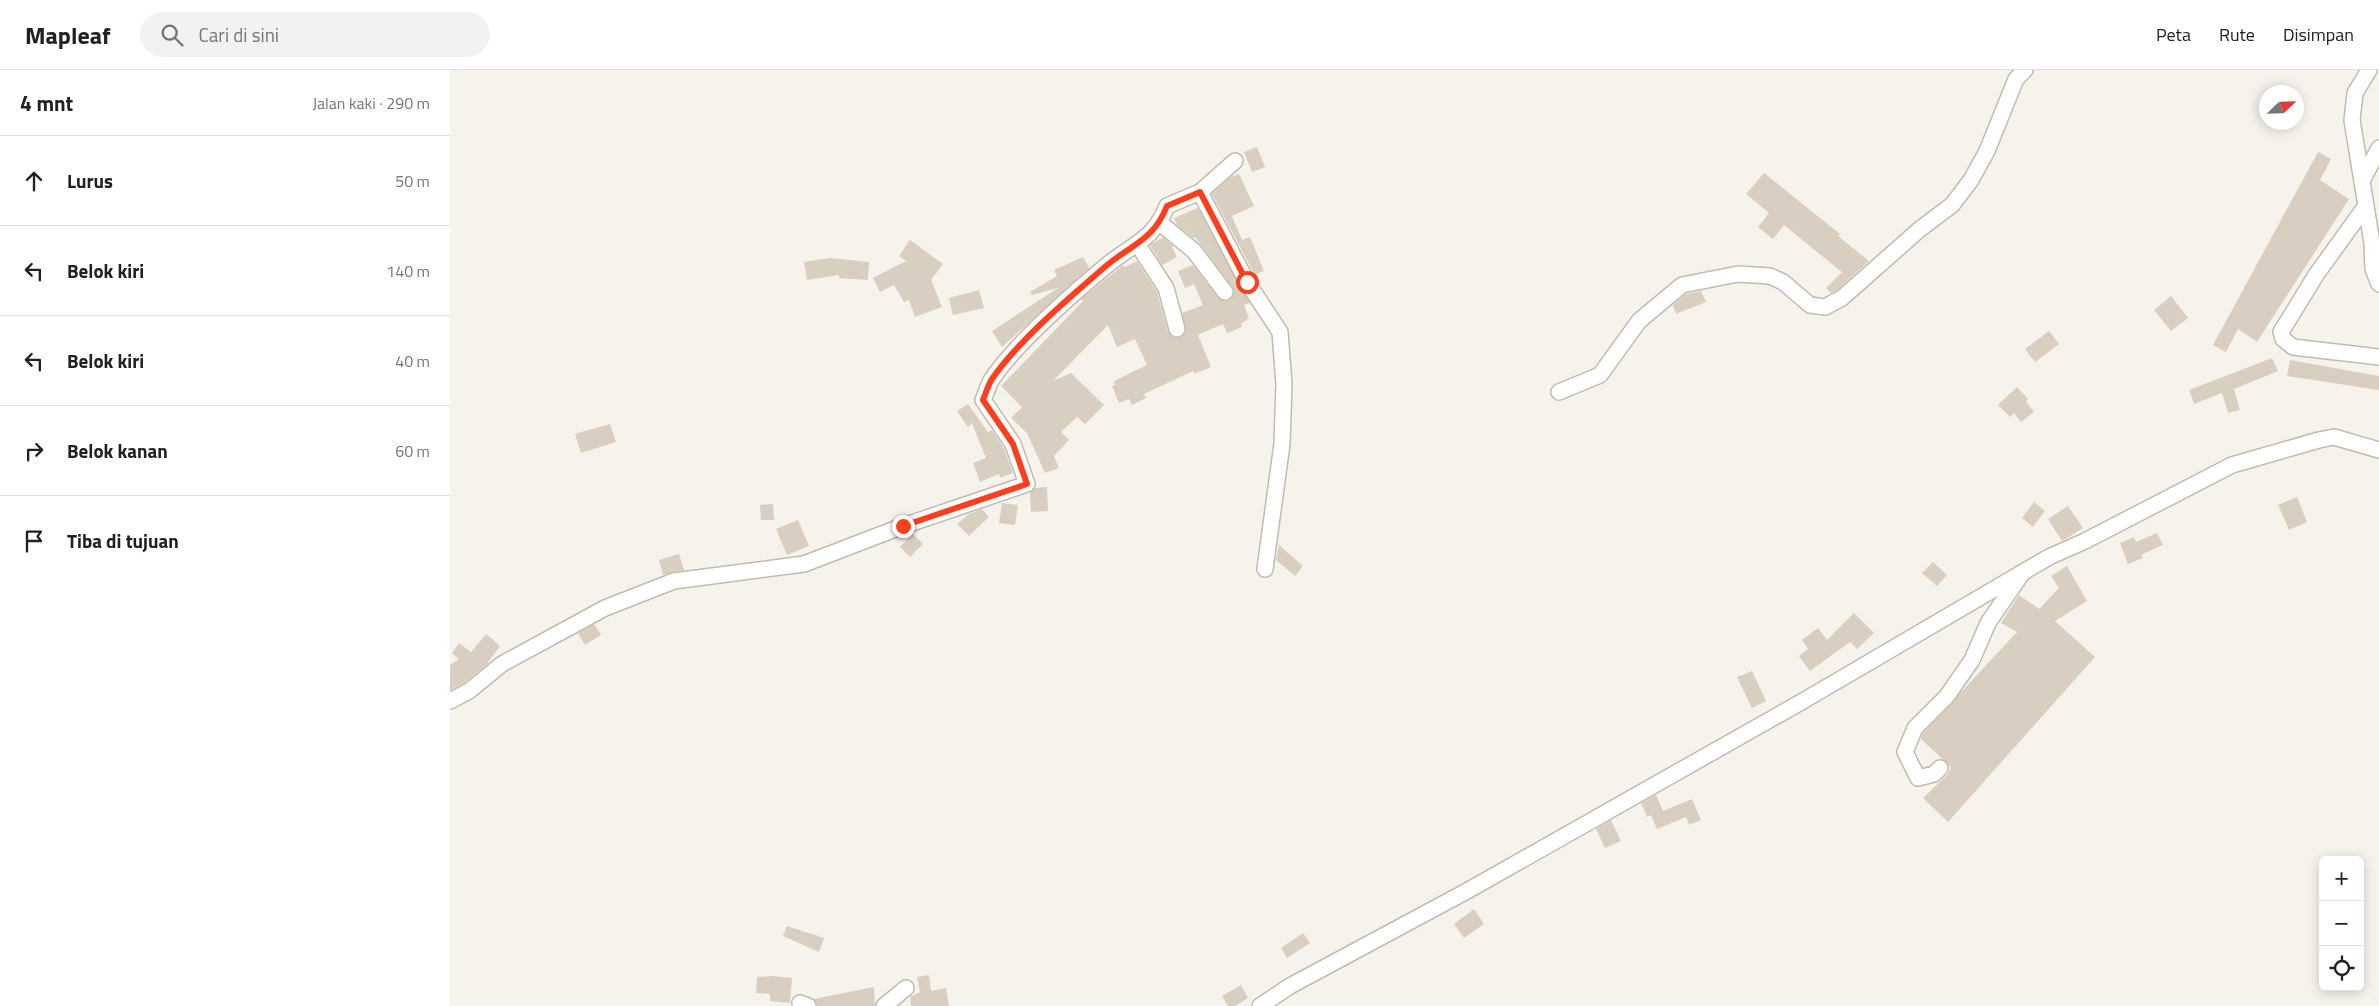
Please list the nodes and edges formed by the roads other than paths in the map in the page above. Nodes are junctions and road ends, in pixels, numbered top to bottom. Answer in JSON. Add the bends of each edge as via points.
{"nodes":[{"id":1,"x":2025,"y":70,"type":"edge"},
{"id":2,"x":2369,"y":70,"type":"edge"},
{"id":3,"x":2379,"y":148,"type":"edge"},
{"id":4,"x":1234,"y":161,"type":"dead end"},
{"id":5,"x":2362,"y":181,"type":"junction"},
{"id":6,"x":1200,"y":192,"type":"junction"},
{"id":7,"x":2365,"y":207,"type":"junction"},
{"id":8,"x":1160,"y":223,"type":"junction"},
{"id":9,"x":1138,"y":244,"type":"junction"},
{"id":10,"x":2379,"y":284,"type":"edge"},
{"id":11,"x":1225,"y":292,"type":"dead end"},
{"id":12,"x":1177,"y":329,"type":"dead end"},
{"id":13,"x":2379,"y":357,"type":"edge"},
{"id":14,"x":1559,"y":392,"type":"dead end"},
{"id":15,"x":2379,"y":450,"type":"edge"},
{"id":16,"x":1265,"y":568,"type":"dead end"},
{"id":17,"x":2024,"y":572,"type":"junction"},
{"id":18,"x":450,"y":700,"type":"edge"},
{"id":19,"x":1940,"y":768,"type":"dead end"},
{"id":20,"x":906,"y":988,"type":"dead end"},
{"id":21,"x":884,"y":1006,"type":"edge"},
{"id":22,"x":1260,"y":1006,"type":"edge"}],
"edges":[{"from":1,"to":14,"type":"street","via":[[2016,79],[1971,180],[1952,205],[1842,298],[1817,308],[1770,276],[1738,274],[1682,284],[1639,321],[1600,375]]},
{"from":2,"to":5,"type":"street","via":[[2354,93],[2352,120]]},
{"from":3,"to":5,"type":"street"},
{"from":4,"to":6,"type":"street"},
{"from":5,"to":7,"type":"street"},
{"from":6,"to":8,"type":"street","via":[[1167,206]]},
{"from":6,"to":16,"type":"street","via":[[1247,282],[1280,332],[1284,384],[1282,444]]},
{"from":7,"to":10,"type":"street","via":[[2373,269]]},
{"from":7,"to":13,"type":"street","via":[[2316,275],[2282,332],[2283,339],[2293,347]]},
{"from":8,"to":9,"type":"street"},
{"from":8,"to":11,"type":"street","via":[[1194,251]]},
{"from":9,"to":12,"type":"street","via":[[1166,288]]},
{"from":9,"to":18,"type":"street","via":[[1108,265],[1027,339],[991,380],[983,400],[1013,444],[1027,484],[804,564],[674,580],[605,608],[502,664],[469,691]]},
{"from":15,"to":17,"type":"street","via":[[2334,438],[2232,465]]},
{"from":17,"to":19,"type":"street","via":[[1988,623],[1972,660],[1947,696],[1915,728],[1905,752],[1918,778],[1934,774]]},
{"from":17,"to":22,"type":"street","via":[[1467,892],[1290,986]]},
{"from":20,"to":21,"type":"street"}]}
